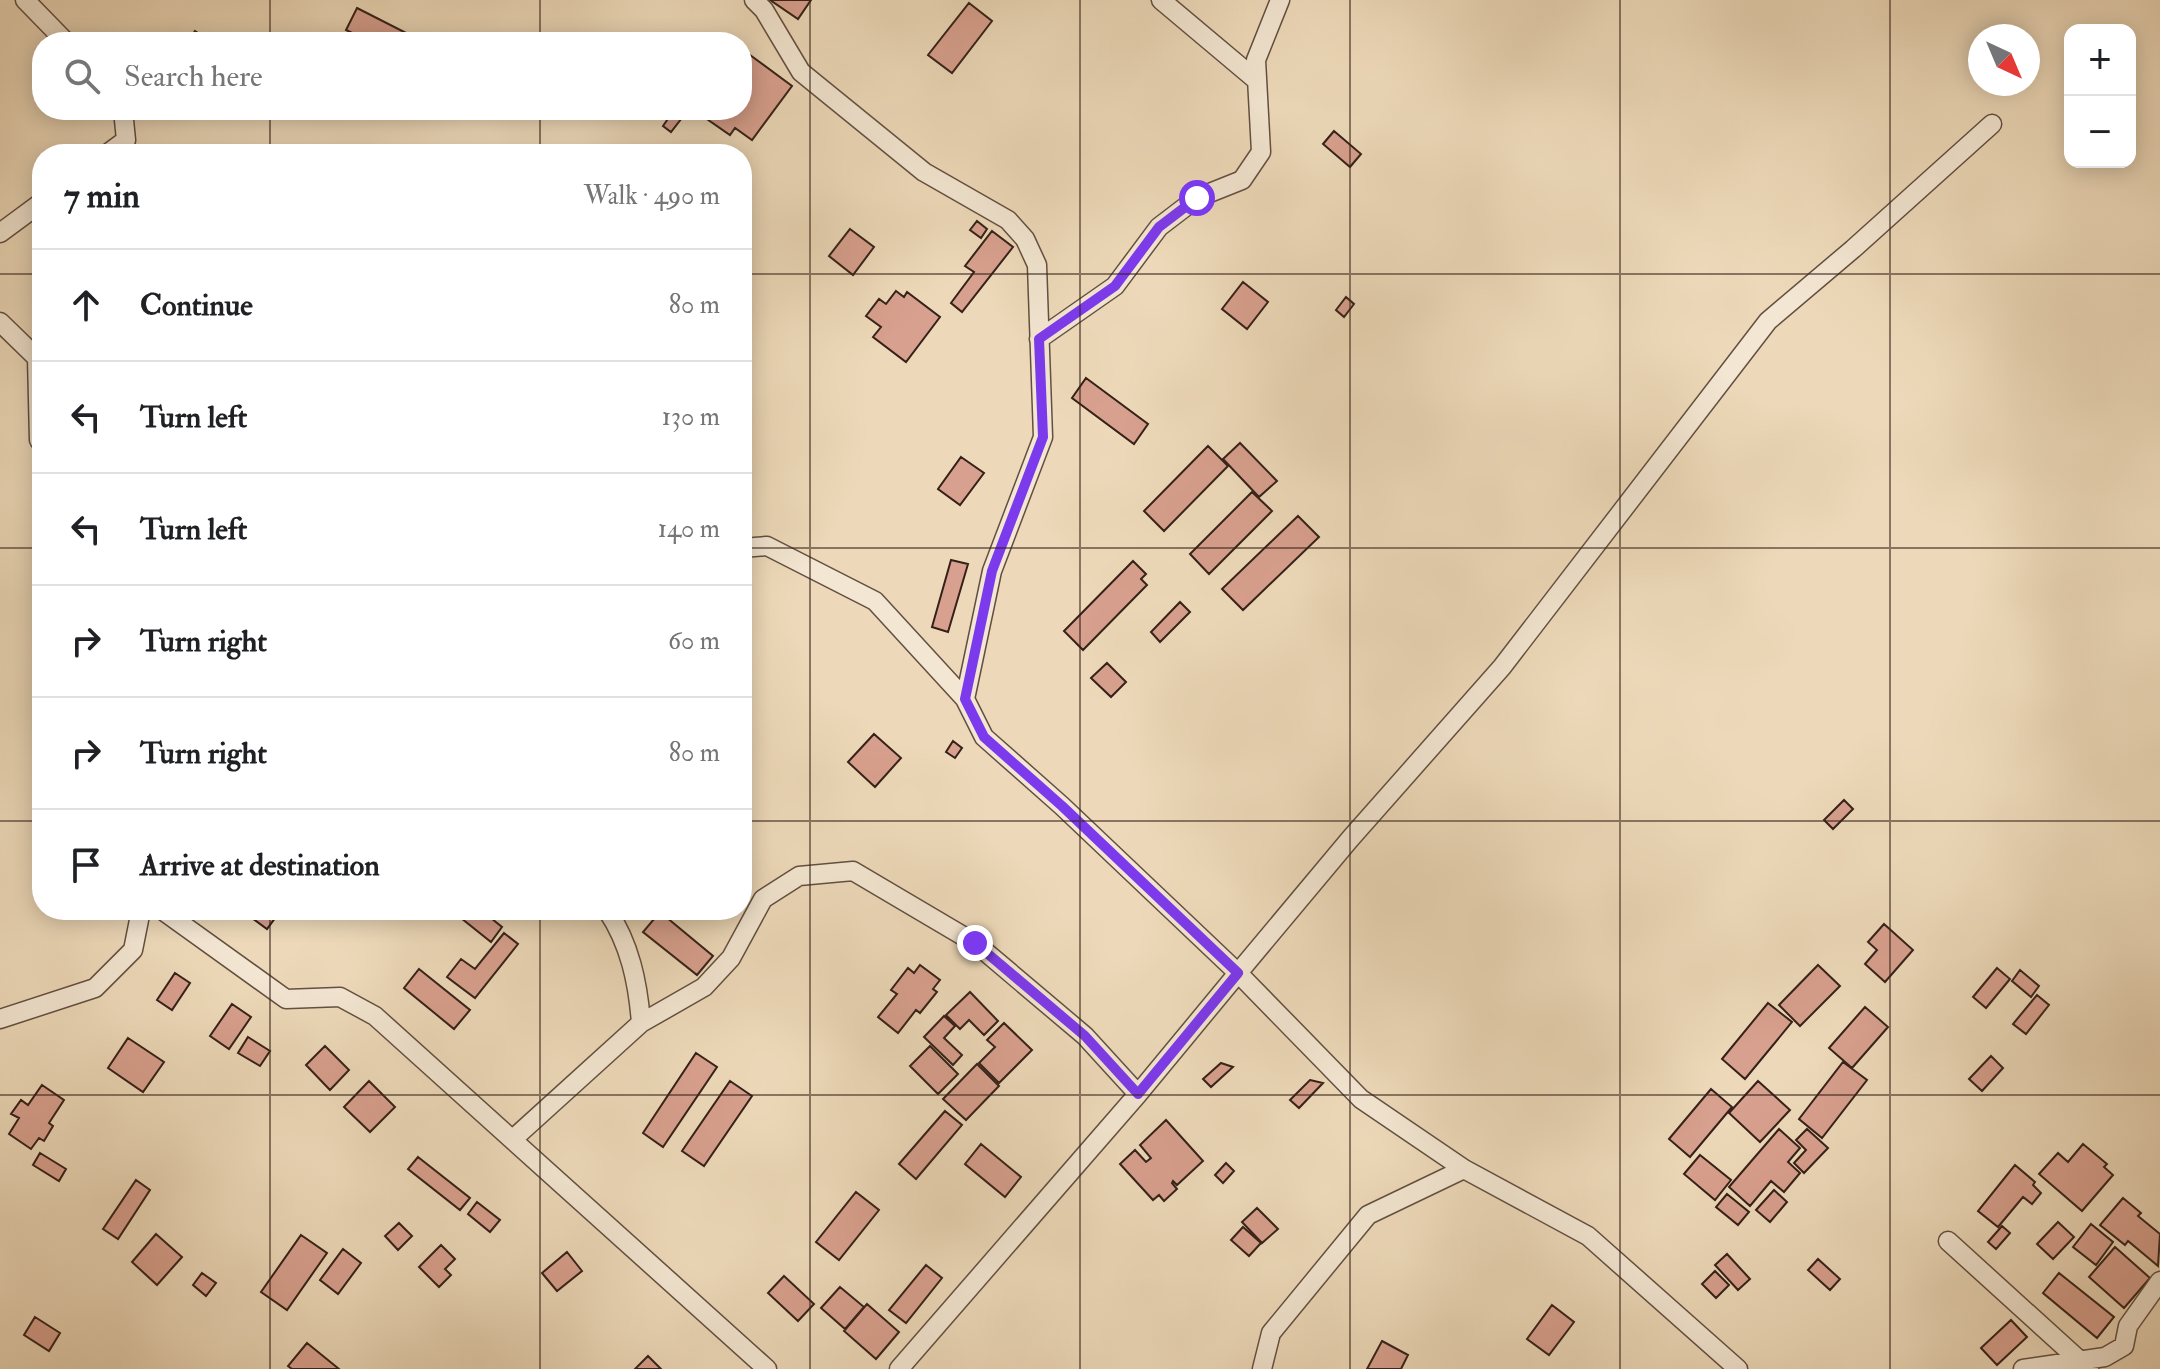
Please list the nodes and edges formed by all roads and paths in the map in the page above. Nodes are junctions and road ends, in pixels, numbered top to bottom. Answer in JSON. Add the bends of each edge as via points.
{"nodes":[{"id":1,"x":25,"y":0,"type":"edge"},
{"id":2,"x":754,"y":0,"type":"edge"},
{"id":3,"x":1161,"y":0,"type":"edge"},
{"id":4,"x":1280,"y":0,"type":"edge"},
{"id":5,"x":56,"y":32,"type":"edge"},
{"id":6,"x":1255,"y":79,"type":"junction"},
{"id":7,"x":124,"y":120,"type":"edge"},
{"id":8,"x":1992,"y":124,"type":"dead end"},
{"id":9,"x":121,"y":144,"type":"edge"},
{"id":10,"x":32,"y":209,"type":"edge"},
{"id":11,"x":0,"y":233,"type":"edge"},
{"id":12,"x":0,"y":322,"type":"edge"},
{"id":13,"x":1039,"y":339,"type":"junction"},
{"id":14,"x":32,"y":353,"type":"edge"},
{"id":15,"x":752,"y":547,"type":"edge"},
{"id":16,"x":965,"y":699,"type":"junction"},
{"id":17,"x":752,"y":919,"type":"edge"},
{"id":18,"x":139,"y":920,"type":"edge"},
{"id":19,"x":176,"y":920,"type":"edge"},
{"id":20,"x":614,"y":920,"type":"edge"},
{"id":21,"x":752,"y":920,"type":"edge"},
{"id":22,"x":1238,"y":973,"type":"junction"},
{"id":23,"x":0,"y":1019,"type":"edge"},
{"id":24,"x":641,"y":1023,"type":"junction"},
{"id":25,"x":1138,"y":1094,"type":"junction"},
{"id":26,"x":513,"y":1139,"type":"junction"},
{"id":27,"x":1464,"y":1169,"type":"junction"},
{"id":28,"x":1948,"y":1241,"type":"dead end"},
{"id":29,"x":2160,"y":1281,"type":"edge"},
{"id":30,"x":2085,"y":1364,"type":"edge"},
{"id":31,"x":767,"y":1369,"type":"edge"},
{"id":32,"x":899,"y":1369,"type":"edge"},
{"id":33,"x":1262,"y":1369,"type":"edge"},
{"id":34,"x":1738,"y":1369,"type":"edge"},
{"id":35,"x":2023,"y":1369,"type":"edge"}],
"edges":[{"from":1,"to":5,"type":"street"},
{"from":2,"to":13,"type":"street","via":[[801,72],[924,172],[1008,220],[1025,239],[1037,265]]},
{"from":3,"to":6,"type":"street"},
{"from":4,"to":6,"type":"street","via":[[1256,60]]},
{"from":6,"to":13,"type":"street","via":[[1261,152],[1242,180],[1197,198],[1159,227],[1115,286]]},
{"from":7,"to":9,"type":"street","via":[[126,140]]},
{"from":8,"to":22,"type":"street","via":[[1768,321],[1502,667]]},
{"from":10,"to":11,"type":"street"},
{"from":12,"to":14,"type":"street"},
{"from":13,"to":16,"type":"street","via":[[1043,437],[992,571]]},
{"from":15,"to":16,"type":"street","via":[[767,546],[875,601]]},
{"from":16,"to":22,"type":"street","via":[[984,737]]},
{"from":17,"to":25,"type":"street","via":[[763,899],[799,876],[853,871],[975,943],[1085,1036]]},
{"from":18,"to":23,"type":"street","via":[[133,950],[95,988]]},
{"from":19,"to":26,"type":"street","via":[[286,999],[340,997],[375,1016]]},
{"from":20,"to":24,"type":"street","via":[[639,987]]},
{"from":21,"to":24,"type":"street","via":[[731,958],[704,987]]},
{"from":22,"to":25,"type":"street"},
{"from":22,"to":27,"type":"street","via":[[1361,1099]]},
{"from":24,"to":26,"type":"street"},
{"from":25,"to":32,"type":"street"},
{"from":26,"to":31,"type":"street"},
{"from":27,"to":33,"type":"street","via":[[1368,1215],[1271,1333]]},
{"from":27,"to":34,"type":"street","via":[[1588,1236]]},
{"from":28,"to":30,"type":"street"},
{"from":29,"to":30,"type":"street","via":[[2128,1326],[2124,1346]]},
{"from":30,"to":35,"type":"street"}]}
